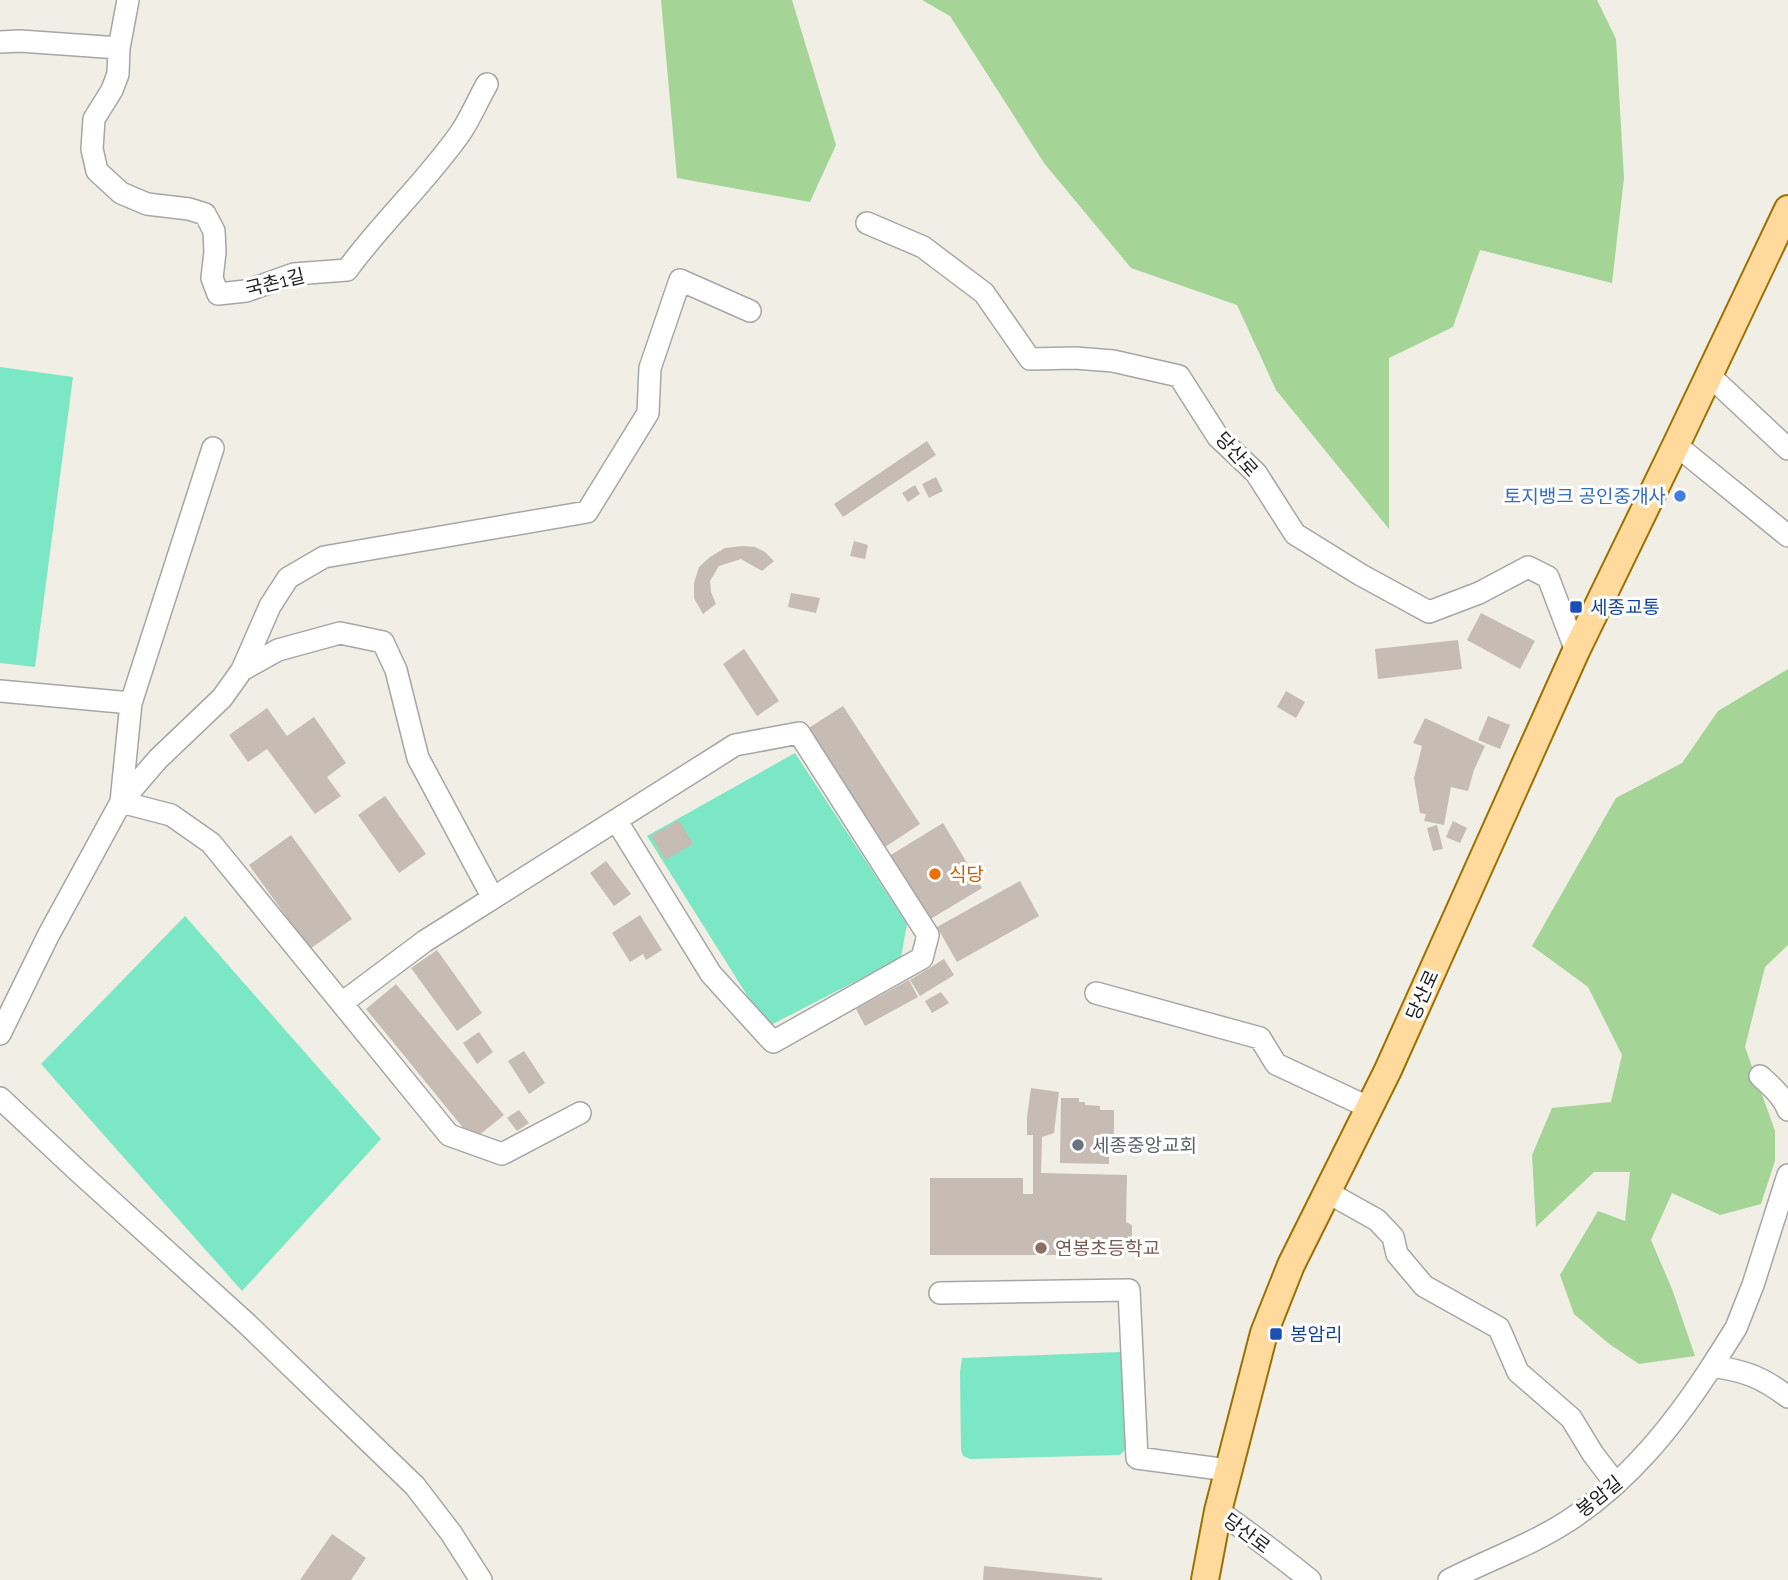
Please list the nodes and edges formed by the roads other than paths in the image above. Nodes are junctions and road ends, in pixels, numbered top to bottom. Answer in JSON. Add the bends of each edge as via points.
{"nodes":[{"id":1,"x":128,"y":0,"type":"edge"},
{"id":2,"x":0,"y":41,"type":"edge"},
{"id":3,"x":119,"y":48,"type":"junction"},
{"id":4,"x":487,"y":84,"type":"dead end"},
{"id":5,"x":1788,"y":209,"type":"edge"},
{"id":6,"x":867,"y":223,"type":"dead end"},
{"id":7,"x":750,"y":311,"type":"dead end"},
{"id":8,"x":1709,"y":375,"type":"junction"},
{"id":9,"x":1676,"y":445,"type":"junction"},
{"id":10,"x":213,"y":448,"type":"dead end"},
{"id":11,"x":1788,"y":449,"type":"edge"},
{"id":12,"x":1788,"y":536,"type":"edge"},
{"id":13,"x":1576,"y":652,"type":"junction"},
{"id":14,"x":242,"y":670,"type":"junction"},
{"id":15,"x":0,"y":691,"type":"edge"},
{"id":16,"x":131,"y":703,"type":"junction"},
{"id":17,"x":121,"y":802,"type":"junction"},
{"id":18,"x":616,"y":820,"type":"junction"},
{"id":19,"x":493,"y":898,"type":"junction"},
{"id":20,"x":1096,"y":993,"type":"dead end"},
{"id":21,"x":342,"y":1003,"type":"junction"},
{"id":22,"x":0,"y":1034,"type":"edge"},
{"id":23,"x":1760,"y":1076,"type":"dead end"},
{"id":24,"x":0,"y":1098,"type":"edge"},
{"id":25,"x":1370,"y":1108,"type":"junction"},
{"id":26,"x":1788,"y":1110,"type":"edge"},
{"id":27,"x":580,"y":1114,"type":"dead end"},
{"id":28,"x":1788,"y":1175,"type":"edge"},
{"id":29,"x":1327,"y":1192,"type":"junction"},
{"id":30,"x":940,"y":1293,"type":"dead end"},
{"id":31,"x":1712,"y":1366,"type":"junction"},
{"id":32,"x":1788,"y":1397,"type":"edge"},
{"id":33,"x":1228,"y":1470,"type":"junction"},
{"id":34,"x":1616,"y":1484,"type":"junction"},
{"id":35,"x":1218,"y":1511,"type":"junction"},
{"id":36,"x":481,"y":1580,"type":"edge"},
{"id":37,"x":1205,"y":1580,"type":"edge"},
{"id":38,"x":1310,"y":1580,"type":"edge"},
{"id":39,"x":1449,"y":1580,"type":"edge"}],
"edges":[{"from":1,"to":3,"type":"street","name":"국촌1길"},
{"from":2,"to":3,"type":"street"},
{"from":3,"to":4,"type":"street","name":"국촌1길","via":[[118,74],[94,119],[92,149],[97,171],[121,193],[146,204],[205,214],[214,231],[212,278],[218,294],[246,291],[293,274],[347,270],[461,130]]},
{"from":5,"to":8,"type":"main road","name":"당산로"},
{"from":6,"to":13,"type":"street","name":"당산로","via":[[923,247],[984,293],[1030,359],[1113,361],[1179,376],[1219,437],[1256,474],[1295,534],[1429,612],[1528,567],[1548,577]]},
{"from":7,"to":14,"type":"street","via":[[680,280],[650,368],[648,413],[587,512],[324,557],[288,578],[270,606]]},
{"from":8,"to":9,"type":"main road","name":"당산로"},
{"from":8,"to":11,"type":"street"},
{"from":9,"to":12,"type":"street"},
{"from":9,"to":13,"type":"main road","name":"당산로"},
{"from":10,"to":16,"type":"street"},
{"from":13,"to":25,"type":"main road","name":"당산로"},
{"from":14,"to":17,"type":"street","via":[[222,698]]},
{"from":14,"to":19,"type":"street","via":[[278,650],[340,633],[383,642],[396,670],[418,758]]},
{"from":15,"to":16,"type":"street"},
{"from":16,"to":17,"type":"street"},
{"from":17,"to":21,"type":"street","via":[[171,815],[211,843]]},
{"from":17,"to":22,"type":"street"},
{"from":18,"to":18,"type":"street","via":[[735,745],[799,733],[928,935],[922,958],[773,1042],[711,974]]},
{"from":18,"to":19,"type":"street"},
{"from":19,"to":21,"type":"street","via":[[425,941]]},
{"from":20,"to":25,"type":"street","via":[[1260,1038],[1276,1064]]},
{"from":21,"to":27,"type":"street","via":[[449,1135],[502,1154]]},
{"from":23,"to":26,"type":"street"},
{"from":24,"to":36,"type":"street","via":[[245,1322],[415,1486]]},
{"from":25,"to":29,"type":"main road","name":"당산로"},
{"from":28,"to":31,"type":"street","name":"봉암길","via":[[1736,1328]]},
{"from":29,"to":33,"type":"main road","name":"당산로","via":[[1264,1333]]},
{"from":29,"to":34,"type":"street","via":[[1377,1220],[1424,1286],[1499,1328],[1518,1373],[1571,1418]]},
{"from":30,"to":33,"type":"street","via":[[1129,1290],[1137,1458]]},
{"from":31,"to":32,"type":"street","via":[[1769,1382]]},
{"from":31,"to":34,"type":"street","name":"봉암길","via":[[1685,1409]]},
{"from":33,"to":35,"type":"main road","name":"당산로"},
{"from":34,"to":39,"type":"street","name":"봉암길","via":[[1568,1521]]},
{"from":35,"to":37,"type":"main road","name":"당산로"},
{"from":35,"to":38,"type":"street","name":"당산로"}]}
